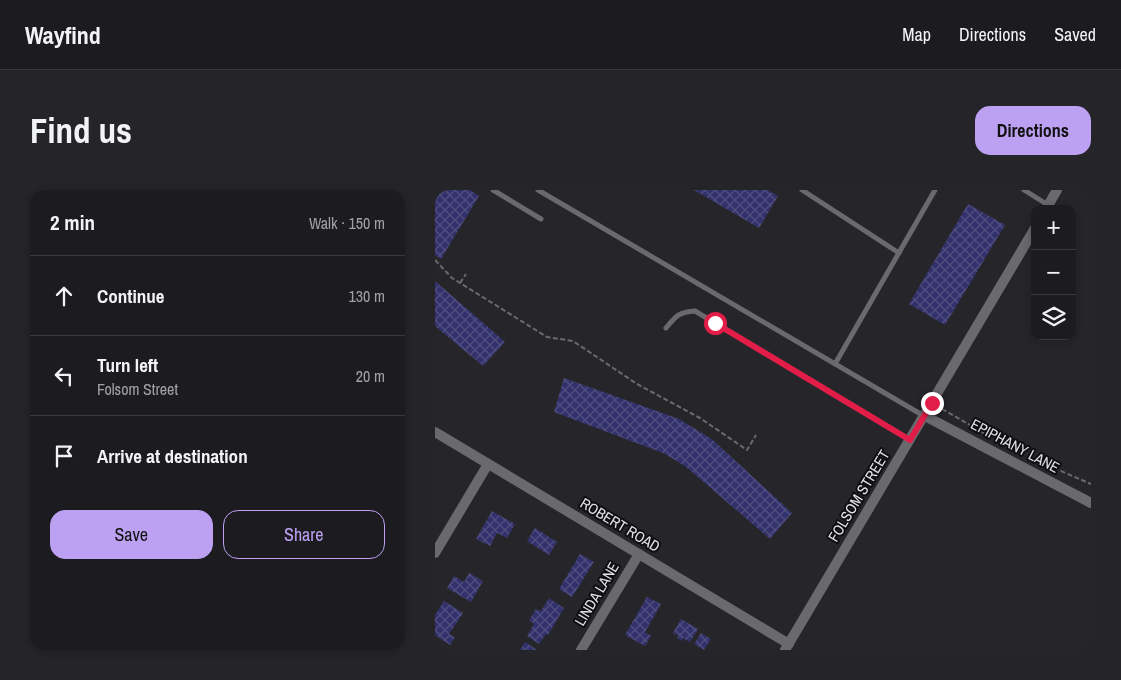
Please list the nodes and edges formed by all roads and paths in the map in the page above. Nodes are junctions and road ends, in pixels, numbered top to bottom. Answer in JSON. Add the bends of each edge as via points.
{"nodes":[{"id":1,"x":493,"y":190,"type":"edge"},
{"id":2,"x":538,"y":190,"type":"edge"},
{"id":3,"x":802,"y":190,"type":"edge"},
{"id":4,"x":935,"y":190,"type":"edge"},
{"id":5,"x":1024,"y":190,"type":"edge"},
{"id":6,"x":1057,"y":190,"type":"edge"},
{"id":7,"x":1044,"y":205,"type":"edge"},
{"id":8,"x":1048,"y":205,"type":"edge"},
{"id":9,"x":541,"y":220,"type":"dead end"},
{"id":10,"x":1031,"y":235,"type":"edge"},
{"id":11,"x":899,"y":253,"type":"junction"},
{"id":12,"x":435,"y":260,"type":"edge"},
{"id":13,"x":466,"y":274,"type":"dead end"},
{"id":14,"x":460,"y":283,"type":"junction"},
{"id":15,"x":666,"y":328,"type":"dead end"},
{"id":16,"x":835,"y":364,"type":"junction"},
{"id":17,"x":932,"y":403,"type":"junction"},
{"id":18,"x":925,"y":416,"type":"junction"},
{"id":19,"x":435,"y":432,"type":"edge"},
{"id":20,"x":756,"y":435,"type":"dead end"},
{"id":21,"x":989,"y":436,"type":"dead end"},
{"id":22,"x":910,"y":440,"type":"junction"},
{"id":23,"x":1029,"y":458,"type":"dead end"},
{"id":24,"x":488,"y":464,"type":"junction"},
{"id":25,"x":1091,"y":484,"type":"edge"},
{"id":26,"x":1091,"y":503,"type":"edge"},
{"id":27,"x":435,"y":552,"type":"edge"},
{"id":28,"x":639,"y":554,"type":"junction"},
{"id":29,"x":787,"y":647,"type":"edge"},
{"id":30,"x":581,"y":650,"type":"edge"}],
"edges":[{"from":1,"to":9,"type":"lane"},
{"from":2,"to":16,"type":"lane"},
{"from":3,"to":11,"type":"lane"},
{"from":4,"to":11,"type":"lane"},
{"from":5,"to":7,"type":"lane"},
{"from":6,"to":8,"type":"street"},
{"from":10,"to":17,"type":"street","name":"FOLSOM STREET"},
{"from":11,"to":16,"type":"lane"},
{"from":12,"to":14,"type":"path"},
{"from":13,"to":14,"type":"path"},
{"from":14,"to":20,"type":"path","via":[[547,337],[573,341],[747,450]]},
{"from":15,"to":22,"type":"lane","via":[[677,315],[695,311]]},
{"from":16,"to":18,"type":"lane"},
{"from":17,"to":18,"type":"street","name":"FOLSOM STREET"},
{"from":17,"to":21,"type":"path"},
{"from":18,"to":22,"type":"street","name":"FOLSOM STREET"},
{"from":18,"to":26,"type":"street","name":"EPIPHANY LANE"},
{"from":19,"to":24,"type":"street","name":"ROBERT ROAD"},
{"from":22,"to":29,"type":"street","name":"FOLSOM STREET"},
{"from":23,"to":25,"type":"path"},
{"from":24,"to":27,"type":"street"},
{"from":24,"to":28,"type":"street","name":"ROBERT ROAD"},
{"from":28,"to":29,"type":"street","name":"ROBERT ROAD"},
{"from":28,"to":30,"type":"street","name":"LINDA LANE"}]}
